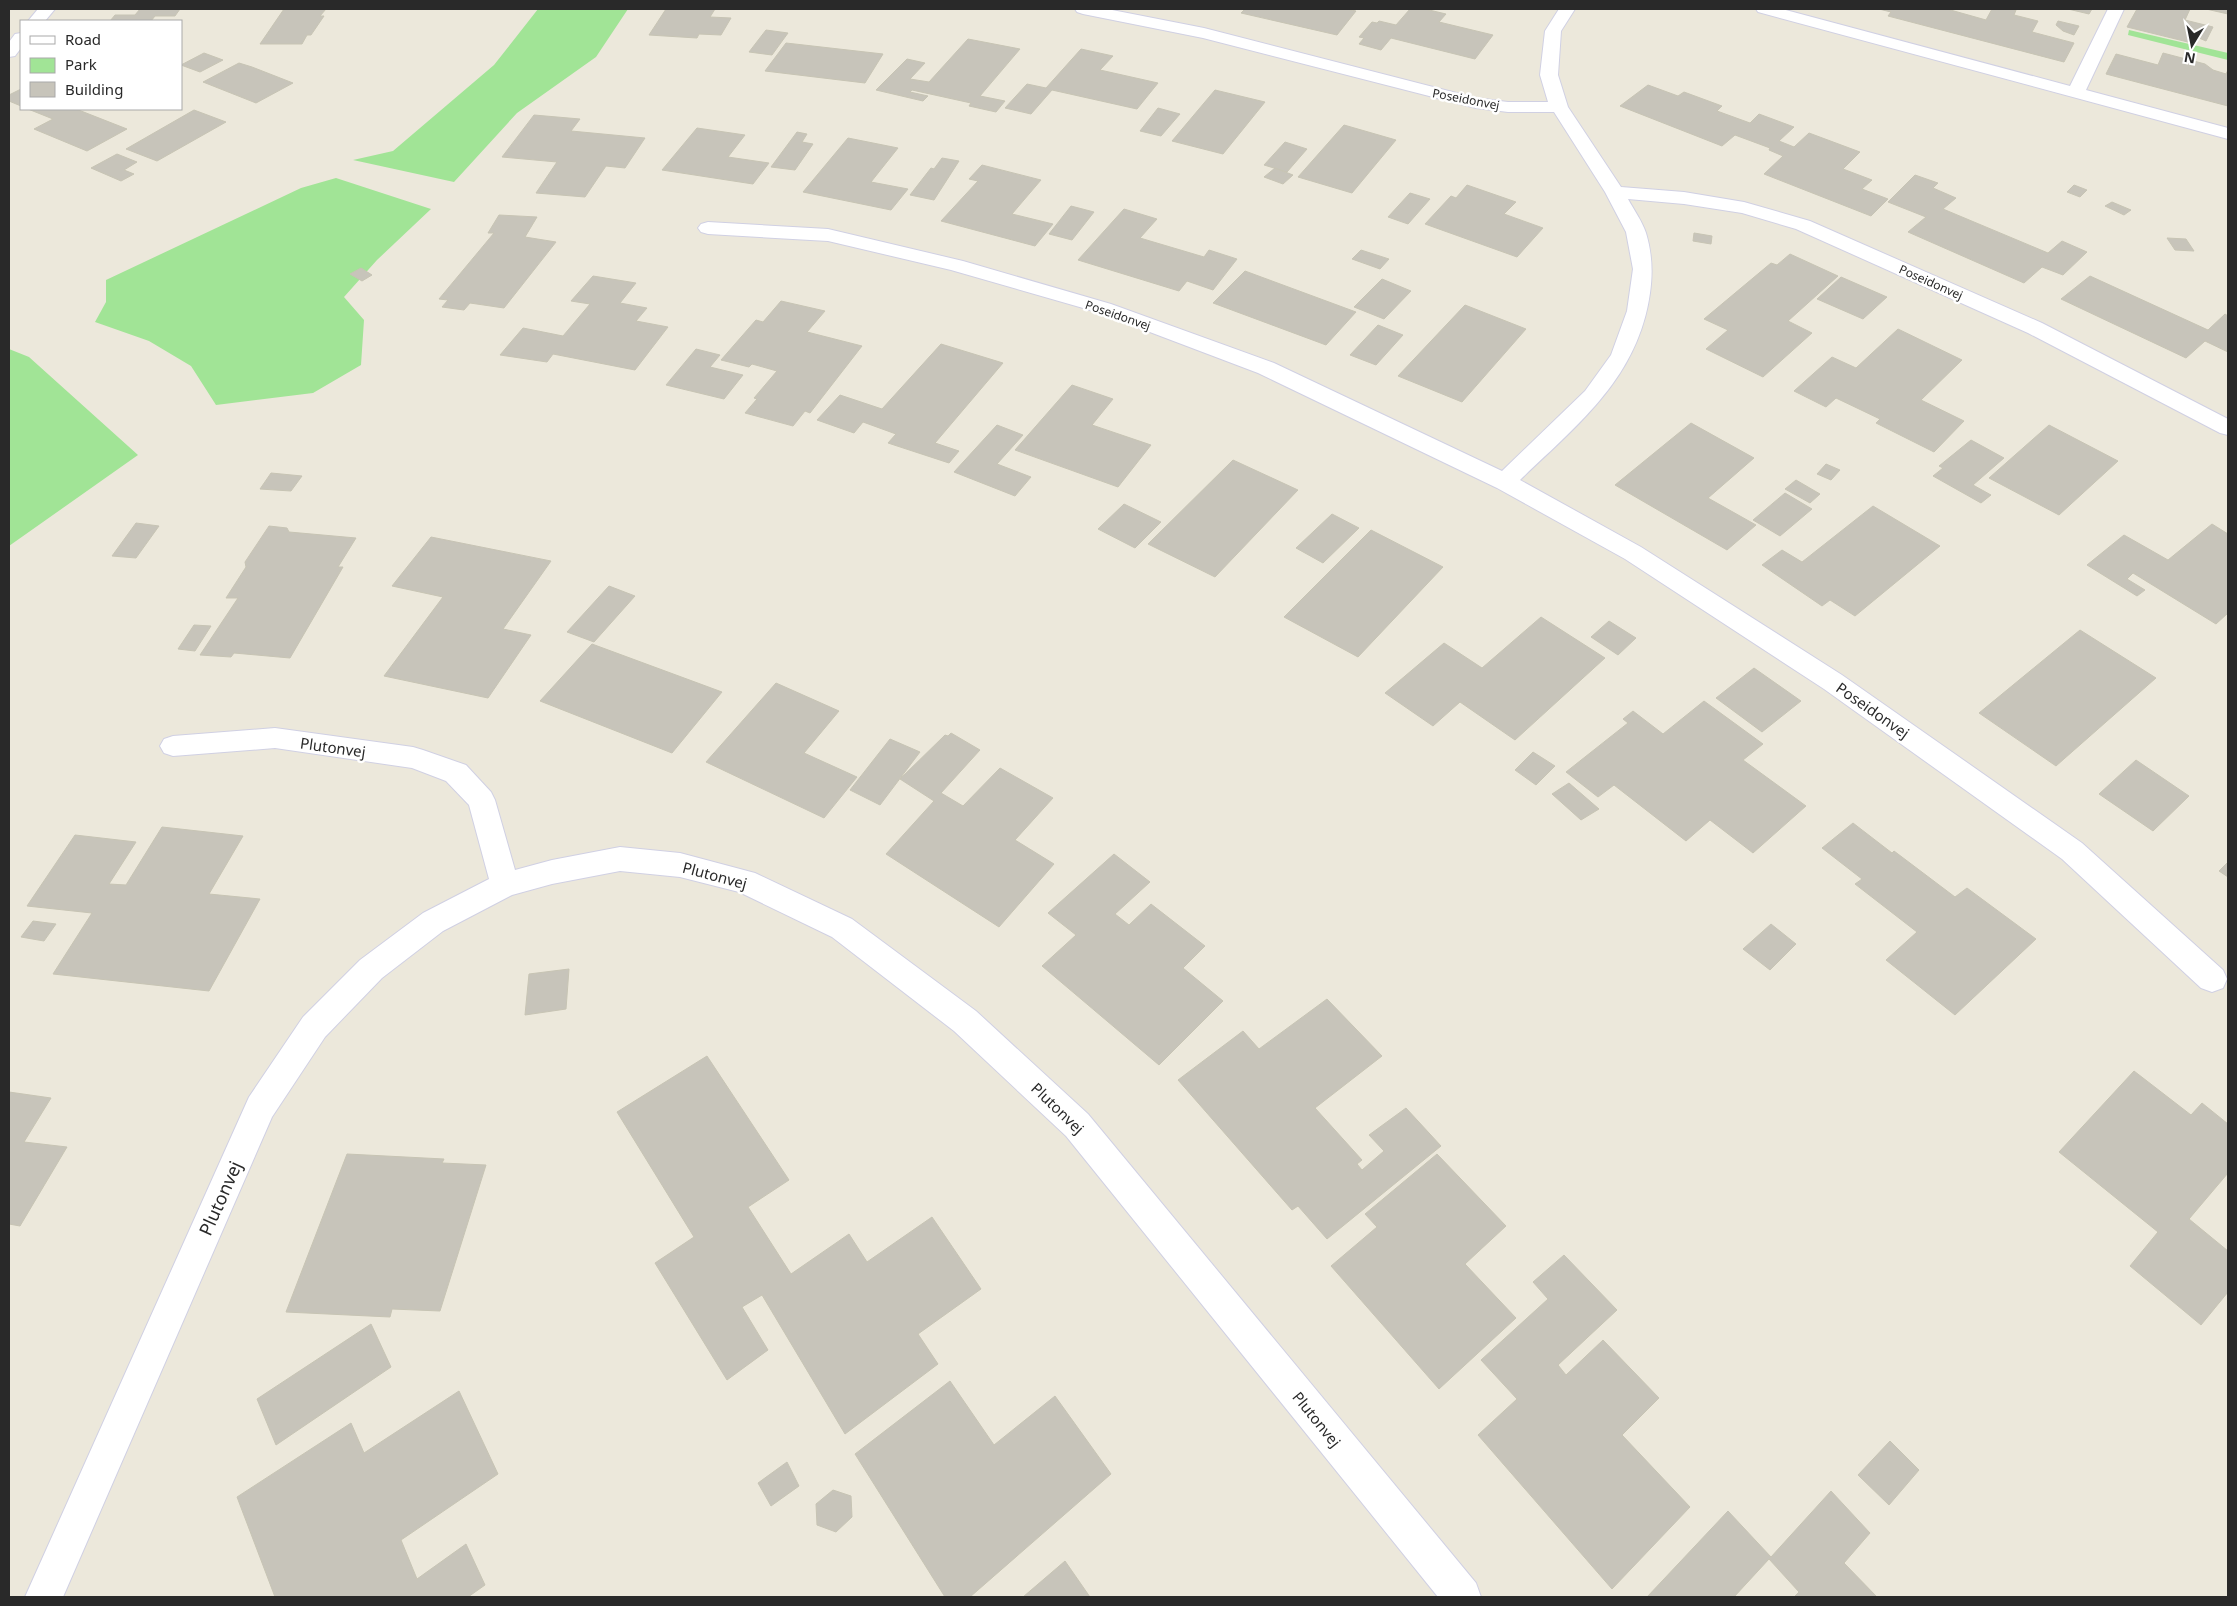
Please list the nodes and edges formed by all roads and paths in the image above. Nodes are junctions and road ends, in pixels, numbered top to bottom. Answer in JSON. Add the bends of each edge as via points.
{"nodes":[{"id":1,"x":47,"y":9,"type":"edge"},
{"id":2,"x":1083,"y":9,"type":"edge"},
{"id":3,"x":1567,"y":9,"type":"edge"},
{"id":4,"x":1764,"y":9,"type":"edge"},
{"id":5,"x":2116,"y":9,"type":"edge"},
{"id":6,"x":37,"y":20,"type":"edge"},
{"id":7,"x":20,"y":39,"type":"edge"},
{"id":8,"x":9,"y":52,"type":"edge"},
{"id":9,"x":2076,"y":93,"type":"junction"},
{"id":10,"x":1559,"y":107,"type":"junction"},
{"id":11,"x":2228,"y":134,"type":"edge"},
{"id":12,"x":1615,"y":192,"type":"junction"},
{"id":13,"x":708,"y":228,"type":"dead end"},
{"id":14,"x":2228,"y":428,"type":"edge"},
{"id":15,"x":1505,"y":482,"type":"junction"},
{"id":16,"x":173,"y":746,"type":"dead end"},
{"id":17,"x":505,"y":885,"type":"junction"},
{"id":18,"x":2212,"y":979,"type":"dead end"},
{"id":19,"x":44,"y":1597,"type":"edge"},
{"id":20,"x":1462,"y":1597,"type":"edge"}],
"edges":[{"from":1,"to":6,"type":"street"},
{"from":2,"to":10,"type":"street","name":"Poseidonvej","via":[[1204,33],[1476,103]]},
{"from":3,"to":10,"type":"street","via":[[1553,30],[1549,75]]},
{"from":4,"to":9,"type":"street"},
{"from":5,"to":9,"type":"street"},
{"from":7,"to":8,"type":"street"},
{"from":9,"to":11,"type":"street"},
{"from":10,"to":12,"type":"street"},
{"from":12,"to":14,"type":"street","name":"Poseidonvej","via":[[1684,198],[1744,208],[1803,225],[2035,328]]},
{"from":12,"to":15,"type":"street","via":[[1636,232],[1643,268],[1637,311],[1621,356],[1593,396]]},
{"from":13,"to":15,"type":"street","name":"Poseidonvej","via":[[828,235],[956,265],[1104,308],[1266,368]]},
{"from":15,"to":18,"type":"street","name":"Poseidonvej","via":[[1633,553],[1841,688],[2072,851]]},
{"from":16,"to":17,"type":"street","name":"Plutonvej","via":[[275,738],[413,758],[456,773],[481,800]]},
{"from":17,"to":19,"type":"street","name":"Plutonvej","via":[[433,922],[370,969],[314,1027],[260,1107]]},
{"from":17,"to":20,"type":"street","name":"Plutonvej","via":[[620,859],[680,865],[746,881],[842,928],[965,1021],[1077,1124]]}]}
